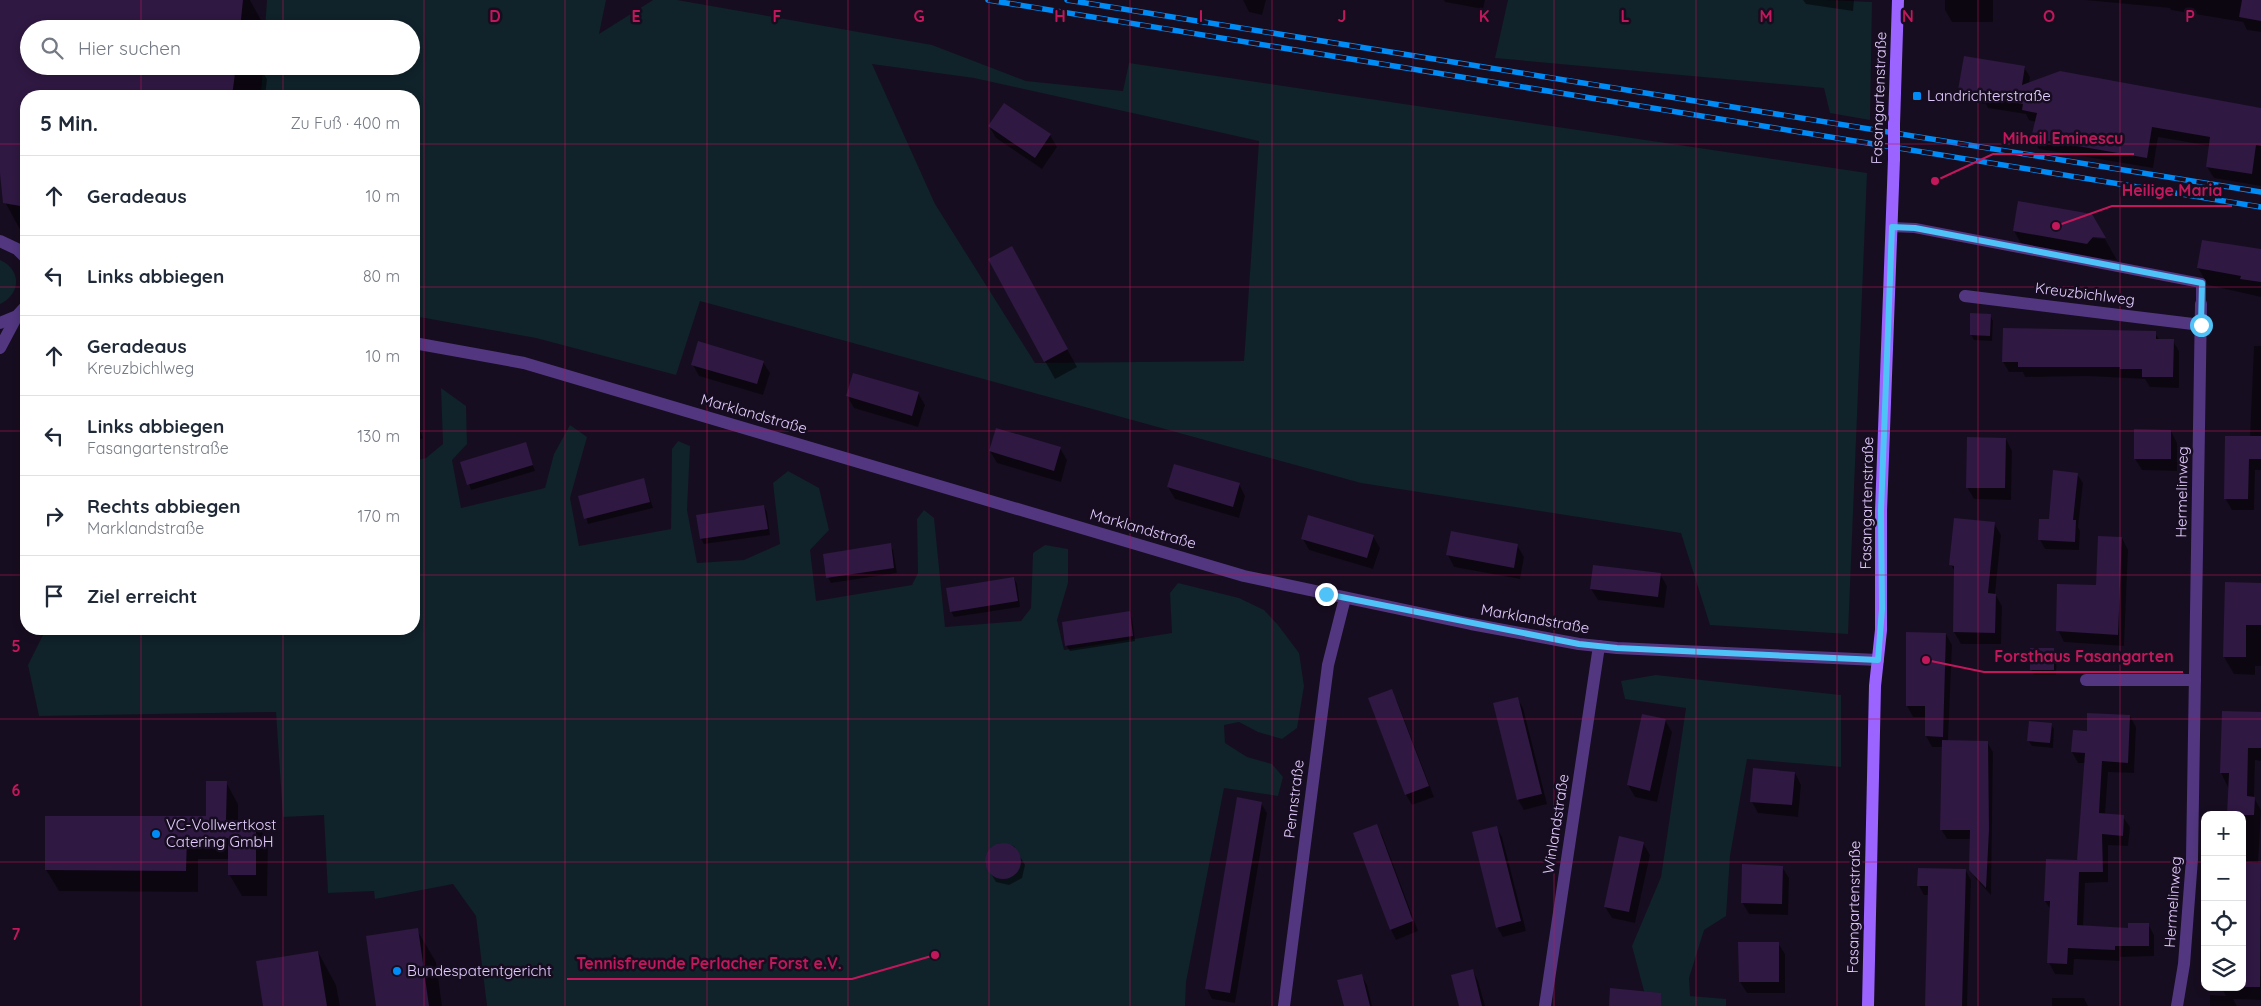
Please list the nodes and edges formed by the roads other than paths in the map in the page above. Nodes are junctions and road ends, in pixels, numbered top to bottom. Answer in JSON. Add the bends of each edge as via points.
{"nodes":[{"id":1,"x":1898,"y":0,"type":"edge"},
{"id":2,"x":1892,"y":227,"type":"junction"},
{"id":3,"x":0,"y":241,"type":"edge"},
{"id":4,"x":20,"y":252,"type":"edge"},
{"id":5,"x":1964,"y":296,"type":"dead end"},
{"id":6,"x":2201,"y":304,"type":"joint"},
{"id":7,"x":20,"y":313,"type":"edge"},
{"id":8,"x":17,"y":316,"type":"junction"},
{"id":9,"x":0,"y":322,"type":"edge"},
{"id":10,"x":2201,"y":325,"type":"junction"},
{"id":11,"x":420,"y":344,"type":"edge"},
{"id":12,"x":0,"y":348,"type":"edge"},
{"id":13,"x":1345,"y":598,"type":"junction"},
{"id":14,"x":1599,"y":646,"type":"junction"},
{"id":15,"x":1878,"y":660,"type":"junction"},
{"id":16,"x":2086,"y":680,"type":"dead end"},
{"id":17,"x":2195,"y":680,"type":"junction"},
{"id":18,"x":1284,"y":1006,"type":"edge"},
{"id":19,"x":1545,"y":1006,"type":"edge"},
{"id":20,"x":1868,"y":1006,"type":"edge"},
{"id":21,"x":2177,"y":1006,"type":"edge"}],
"edges":[{"from":1,"to":2,"type":"street","name":"Fasangartenstraße","bridge":true},
{"from":2,"to":6,"type":"lane","via":[[1924,229],[2202,283]]},
{"from":2,"to":15,"type":"street","name":"Fasangartenstraße"},
{"from":3,"to":4,"type":"street"},
{"from":5,"to":10,"type":"street","name":"Kreuzbichlweg"},
{"from":6,"to":10,"type":"street","name":"Hermelinweg"},
{"from":7,"to":8,"type":"street"},
{"from":8,"to":9,"type":"street"},
{"from":8,"to":12,"type":"street"},
{"from":10,"to":17,"type":"street","name":"Hermelinweg"},
{"from":11,"to":13,"type":"street","name":"Marklandstraße","via":[[524,363],[1244,576]]},
{"from":13,"to":14,"type":"street","name":"Marklandstraße"},
{"from":13,"to":18,"type":"street","name":"Pennstraße","via":[[1328,665]]},
{"from":14,"to":15,"type":"street","name":"Marklandstraße"},
{"from":14,"to":19,"type":"street","name":"Winlandstraße"},
{"from":15,"to":20,"type":"street","name":"Fasangartenstraße"},
{"from":16,"to":17,"type":"street"},
{"from":17,"to":21,"type":"street","name":"Hermelinweg","via":[[2192,859],[2184,964]]}]}
